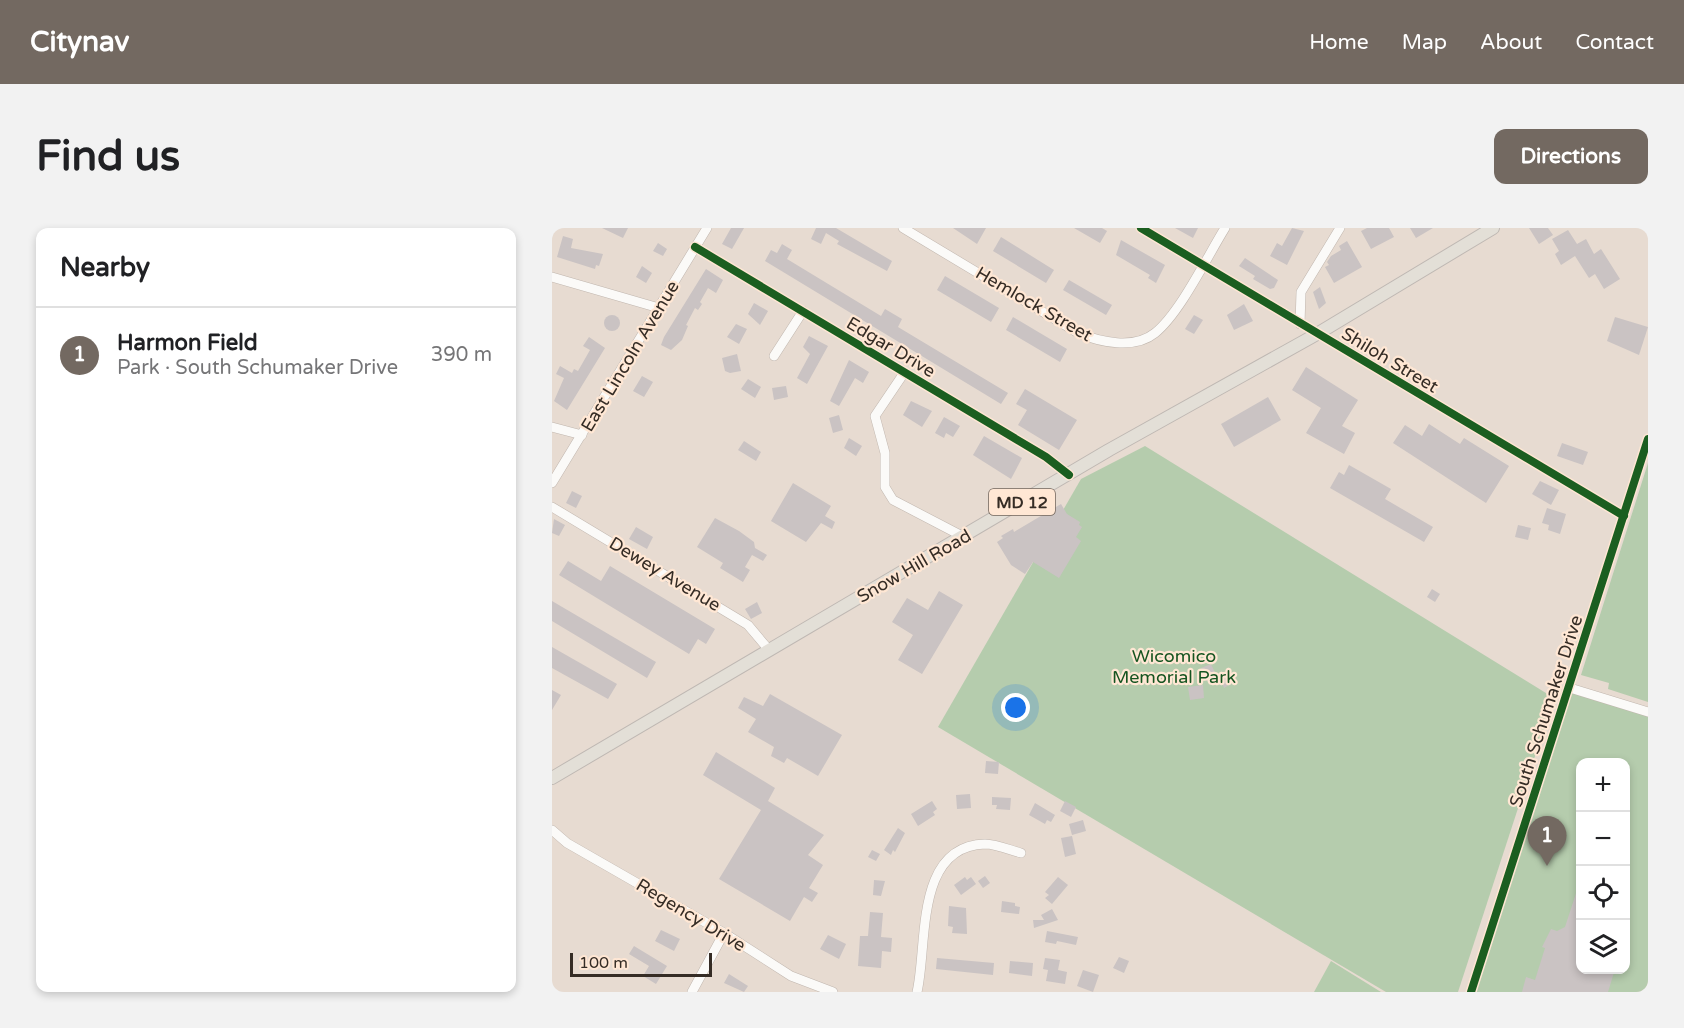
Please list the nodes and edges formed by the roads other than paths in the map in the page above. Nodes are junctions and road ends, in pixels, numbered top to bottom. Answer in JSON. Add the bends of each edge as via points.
{"nodes":[{"id":1,"x":707,"y":228,"type":"edge"},
{"id":2,"x":903,"y":228,"type":"edge"},
{"id":3,"x":1141,"y":228,"type":"edge"},
{"id":4,"x":1224,"y":228,"type":"edge"},
{"id":5,"x":1340,"y":228,"type":"edge"},
{"id":6,"x":1494,"y":228,"type":"edge"},
{"id":7,"x":695,"y":247,"type":"junction"},
{"id":8,"x":1202,"y":266,"type":"junction"},
{"id":9,"x":552,"y":277,"type":"edge"},
{"id":10,"x":659,"y":308,"type":"junction"},
{"id":11,"x":803,"y":311,"type":"junction"},
{"id":12,"x":1300,"y":324,"type":"junction"},
{"id":13,"x":1317,"y":334,"type":"junction"},
{"id":14,"x":774,"y":356,"type":"dead end"},
{"id":15,"x":904,"y":373,"type":"junction"},
{"id":16,"x":552,"y":427,"type":"edge"},
{"id":17,"x":582,"y":435,"type":"junction"},
{"id":18,"x":1648,"y":438,"type":"edge"},
{"id":19,"x":1069,"y":475,"type":"junction"},
{"id":20,"x":552,"y":483,"type":"edge"},
{"id":21,"x":552,"y":507,"type":"edge"},
{"id":22,"x":1624,"y":516,"type":"junction"},
{"id":23,"x":964,"y":537,"type":"junction"},
{"id":24,"x":769,"y":650,"type":"junction"},
{"id":25,"x":1570,"y":688,"type":"junction"},
{"id":26,"x":1648,"y":712,"type":"edge"},
{"id":27,"x":552,"y":778,"type":"edge"},
{"id":28,"x":552,"y":830,"type":"edge"},
{"id":29,"x":1020,"y":853,"type":"dead end"},
{"id":30,"x":724,"y":933,"type":"junction"},
{"id":31,"x":692,"y":992,"type":"edge"},
{"id":32,"x":833,"y":992,"type":"edge"},
{"id":33,"x":917,"y":992,"type":"edge"},
{"id":34,"x":1471,"y":992,"type":"edge"}],
"edges":[{"from":1,"to":7,"type":"street","name":"East Lincoln Avenue"},
{"from":2,"to":8,"type":"street","name":"Hemlock Street","via":[[1096,341],[1134,341],[1153,335],[1168,320]]},
{"from":3,"to":8,"type":"street","name":"Shiloh Street"},
{"from":4,"to":8,"type":"street","name":"Hemlock Street"},
{"from":5,"to":12,"type":"street","via":[[1301,292]]},
{"from":6,"to":13,"type":"main road","name":"Snow Hill Road","number":"MD 12"},
{"from":7,"to":10,"type":"street","name":"East Lincoln Avenue"},
{"from":7,"to":11,"type":"street","name":"Edgar Drive"},
{"from":8,"to":12,"type":"street","name":"Shiloh Street","via":[[1235,282]]},
{"from":9,"to":10,"type":"street"},
{"from":10,"to":17,"type":"street","name":"East Lincoln Avenue"},
{"from":11,"to":14,"type":"street"},
{"from":11,"to":15,"type":"street","name":"Edgar Drive"},
{"from":12,"to":13,"type":"street","name":"Shiloh Street"},
{"from":13,"to":19,"type":"main road","name":"Snow Hill Road","number":"MD 12"},
{"from":13,"to":22,"type":"street","name":"Shiloh Street"},
{"from":15,"to":19,"type":"street","name":"Edgar Drive"},
{"from":15,"to":23,"type":"street","via":[[875,416],[885,453],[885,487],[893,501]]},
{"from":16,"to":17,"type":"street"},
{"from":17,"to":20,"type":"street","name":"East Lincoln Avenue"},
{"from":18,"to":22,"type":"street","name":"South Schumaker Drive"},
{"from":19,"to":23,"type":"main road","name":"Snow Hill Road","number":"MD 12"},
{"from":21,"to":24,"type":"street","name":"Dewey Avenue","via":[[748,625]]},
{"from":22,"to":25,"type":"street","name":"South Schumaker Drive"},
{"from":23,"to":24,"type":"main road","name":"Snow Hill Road","number":"MD 12"},
{"from":24,"to":27,"type":"main road","name":"Snow Hill Road","number":"MD 12"},
{"from":25,"to":26,"type":"street"},
{"from":25,"to":34,"type":"street","name":"South Schumaker Drive"},
{"from":28,"to":30,"type":"street","name":"Regency Drive","via":[[567,843]]},
{"from":29,"to":33,"type":"street","via":[[986,844],[962,849],[942,865],[929,895]]},
{"from":30,"to":31,"type":"street"},
{"from":30,"to":32,"type":"street","name":"Regency Drive","via":[[790,976]]}]}
